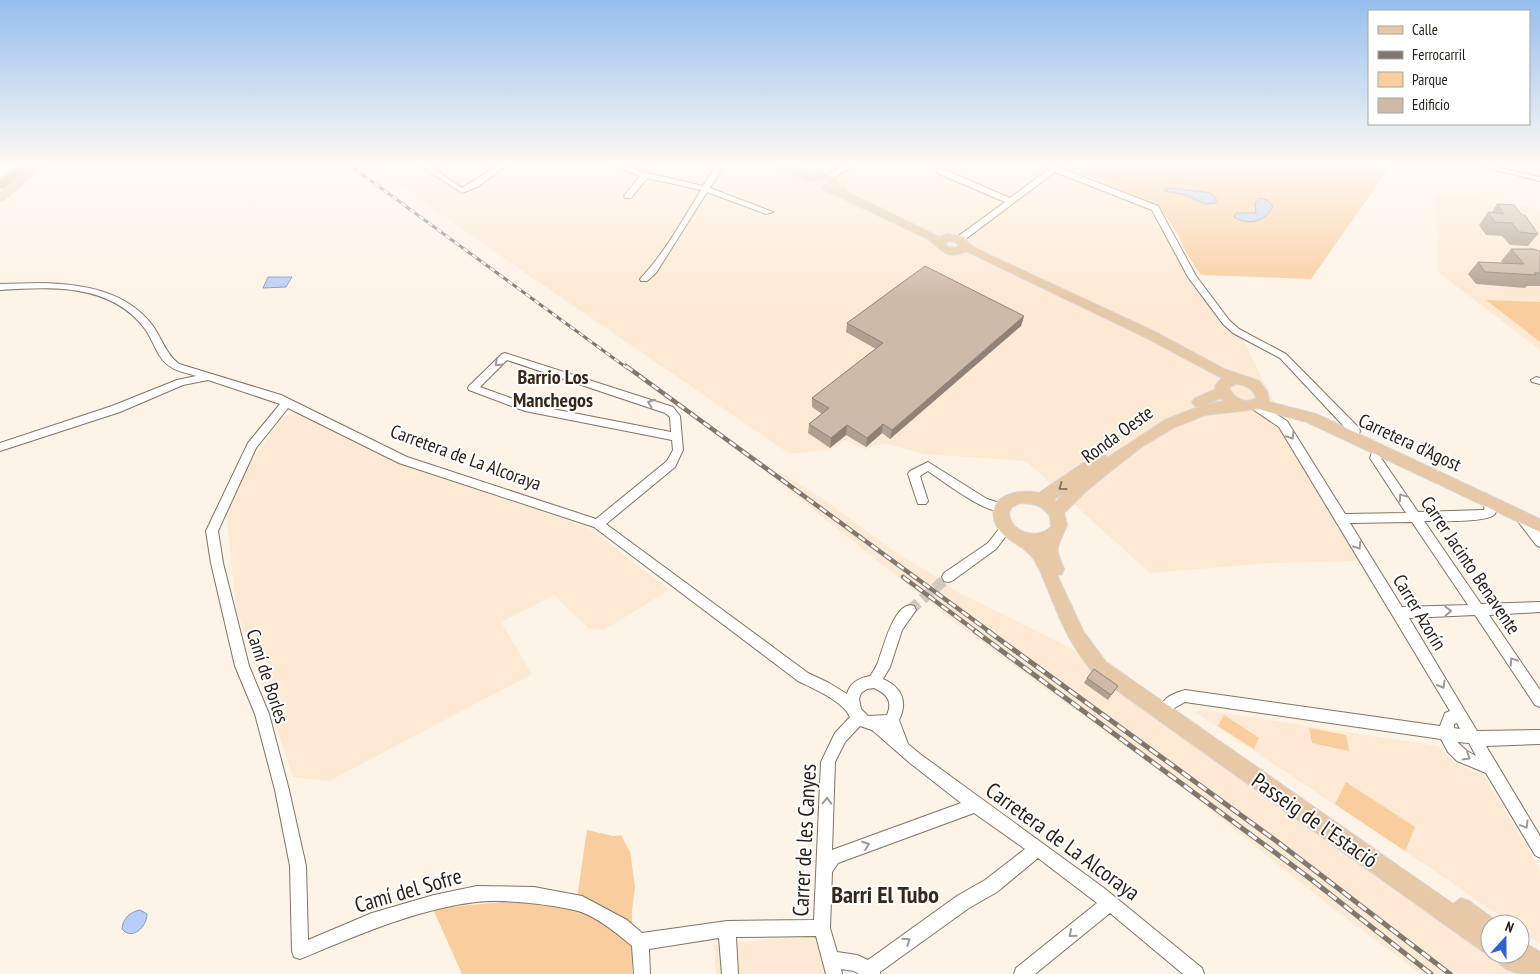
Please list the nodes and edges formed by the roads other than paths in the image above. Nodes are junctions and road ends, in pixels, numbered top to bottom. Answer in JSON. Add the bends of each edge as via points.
{"nodes":[{"id":1,"x":692,"y":209,"type":"edge"},
{"id":2,"x":762,"y":209,"type":"edge"},
{"id":3,"x":882,"y":209,"type":"edge"},
{"id":4,"x":1002,"y":209,"type":"edge"},
{"id":5,"x":1157,"y":209,"type":"edge"},
{"id":6,"x":769,"y":212,"type":"dead end"},
{"id":7,"x":962,"y":245,"type":"junction"},
{"id":8,"x":644,"y":278,"type":"dead end"},
{"id":9,"x":0,"y":286,"type":"edge"},
{"id":10,"x":208,"y":377,"type":"junction"},
{"id":11,"x":1236,"y":379,"type":"junction"},
{"id":12,"x":1223,"y":389,"type":"junction"},
{"id":13,"x":1255,"y":402,"type":"junction"},
{"id":14,"x":286,"y":403,"type":"junction"},
{"id":15,"x":1354,"y":431,"type":"junction"},
{"id":16,"x":677,"y":437,"type":"junction"},
{"id":17,"x":0,"y":447,"type":"edge"},
{"id":18,"x":1378,"y":450,"type":"junction"},
{"id":19,"x":1040,"y":500,"type":"junction"},
{"id":20,"x":922,"y":501,"type":"dead end"},
{"id":21,"x":1490,"y":502,"type":"junction"},
{"id":22,"x":1002,"y":508,"type":"junction"},
{"id":23,"x":1056,"y":512,"type":"junction"},
{"id":24,"x":1415,"y":517,"type":"junction"},
{"id":25,"x":1520,"y":517,"type":"junction"},
{"id":26,"x":1341,"y":518,"type":"junction"},
{"id":27,"x":1540,"y":519,"type":"edge"},
{"id":28,"x":598,"y":524,"type":"junction"},
{"id":29,"x":1540,"y":526,"type":"edge"},
{"id":30,"x":1016,"y":535,"type":"junction"},
{"id":31,"x":1053,"y":536,"type":"junction"},
{"id":32,"x":1540,"y":542,"type":"edge"},
{"id":33,"x":948,"y":577,"type":"tunnel mouth"},
{"id":34,"x":1540,"y":607,"type":"edge"},
{"id":35,"x":910,"y":610,"type":"tunnel mouth"},
{"id":36,"x":1478,"y":610,"type":"junction"},
{"id":37,"x":1399,"y":613,"type":"junction"},
{"id":38,"x":880,"y":684,"type":"junction"},
{"id":39,"x":824,"y":687,"type":"junction"},
{"id":40,"x":855,"y":689,"type":"junction"},
{"id":41,"x":1540,"y":701,"type":"edge"},
{"id":42,"x":851,"y":705,"type":"junction"},
{"id":43,"x":1169,"y":705,"type":"junction"},
{"id":44,"x":1460,"y":716,"type":"junction"},
{"id":45,"x":859,"y":718,"type":"junction"},
{"id":46,"x":892,"y":720,"type":"junction"},
{"id":47,"x":878,"y":725,"type":"junction"},
{"id":48,"x":1445,"y":734,"type":"junction"},
{"id":49,"x":1473,"y":737,"type":"junction"},
{"id":50,"x":1540,"y":737,"type":"edge"},
{"id":51,"x":902,"y":746,"type":"junction"},
{"id":52,"x":1491,"y":767,"type":"junction"},
{"id":53,"x":975,"y":805,"type":"junction"},
{"id":54,"x":1037,"y":848,"type":"junction"},
{"id":55,"x":1540,"y":850,"type":"edge"},
{"id":56,"x":825,"y":868,"type":"junction"},
{"id":57,"x":1110,"y":903,"type":"junction"},
{"id":58,"x":1480,"y":923,"type":"edge"},
{"id":59,"x":822,"y":928,"type":"junction"},
{"id":60,"x":727,"y":929,"type":"junction"},
{"id":61,"x":1480,"y":936,"type":"edge"},
{"id":62,"x":640,"y":942,"type":"junction"},
{"id":63,"x":300,"y":951,"type":"joint"},
{"id":64,"x":1518,"y":964,"type":"edge"},
{"id":65,"x":832,"y":967,"type":"edge"},
{"id":66,"x":866,"y":969,"type":"edge"},
{"id":67,"x":642,"y":974,"type":"edge"},
{"id":68,"x":730,"y":974,"type":"edge"},
{"id":69,"x":1022,"y":974,"type":"edge"},
{"id":70,"x":1196,"y":974,"type":"edge"},
{"id":71,"x":1531,"y":974,"type":"edge"}],
"edges":[{"from":1,"to":8,"type":"street","via":[[650,276]]},
{"from":2,"to":6,"type":"street"},
{"from":3,"to":7,"type":"main road","via":[[943,239],[944,249],[952,251]]},
{"from":4,"to":7,"type":"street"},
{"from":5,"to":15,"type":"street","via":[[1192,277],[1226,322],[1236,331],[1283,356]]},
{"from":7,"to":11,"type":"main road"},
{"from":7,"to":12,"type":"main road","via":[[1168,349],[1213,375]]},
{"from":9,"to":10,"type":"street","name":"Carretera de La Alcoraya","via":[[81,287],[100,291],[132,308],[149,327],[172,364]]},
{"from":10,"to":14,"type":"street","name":"Carretera de La Alcoraya"},
{"from":10,"to":17,"type":"street","via":[[181,382],[116,409]]},
{"from":11,"to":12,"type":"main road","name":"Ronda Oeste","via":[[1227,381]]},
{"from":11,"to":13,"type":"main road","via":[[1252,384]]},
{"from":12,"to":13,"type":"main road","via":[[1230,400]]},
{"from":12,"to":19,"type":"main road","name":"Ronda Oeste","one_way":true,"via":[[1213,398],[1162,416]]},
{"from":13,"to":15,"type":"main road","name":"Carretera d'Agost","via":[[1286,405]]},
{"from":13,"to":18,"type":"main road","name":"Carretera d'Agost","via":[[1312,418]]},
{"from":13,"to":23,"type":"main road","name":"Ronda Oeste","via":[[1220,405],[1163,425],[1076,490]]},
{"from":13,"to":26,"type":"street","name":"Carrer Azorín","one_way":true,"via":[[1283,424]]},
{"from":14,"to":28,"type":"street","name":"Carretera de La Alcoraya","via":[[403,460]]},
{"from":14,"to":63,"type":"street","name":"Camí de Borles","via":[[252,446],[212,531],[242,666],[262,714],[298,866]]},
{"from":15,"to":27,"type":"main road","name":"Carretera d'Agost"},
{"from":16,"to":16,"type":"street","one_way":true,"via":[[675,416],[669,410],[505,356],[473,388],[525,407]]},
{"from":16,"to":28,"type":"street","via":[[678,450],[671,464]]},
{"from":18,"to":21,"type":"main road","name":"Carretera d'Agost"},
{"from":24,"to":18,"type":"street","name":"Carrer Jacinto Benavente","one_way":true,"via":[[1375,458]]},
{"from":19,"to":22,"type":"main road","via":[[1018,497]]},
{"from":19,"to":23,"type":"main road"},
{"from":20,"to":22,"type":"street","via":[[914,474],[928,466],[982,502]]},
{"from":21,"to":24,"type":"street","via":[[1490,512],[1484,515]]},
{"from":21,"to":25,"type":"main road","name":"Carretera d'Agost"},
{"from":22,"to":30,"type":"main road","via":[[1001,518]]},
{"from":23,"to":31,"type":"main road","via":[[1059,528]]},
{"from":24,"to":26,"type":"street"},
{"from":24,"to":36,"type":"street","name":"Carrer Jacinto Benavente"},
{"from":25,"to":29,"type":"main road","name":"Carretera d'Agost"},
{"from":25,"to":32,"type":"street"},
{"from":26,"to":37,"type":"street","name":"Carrer Azorín","one_way":true},
{"from":28,"to":39,"type":"street","name":"Carretera de La Alcoraya","via":[[804,677]]},
{"from":30,"to":31,"type":"main road","via":[[1039,542]]},
{"from":30,"to":33,"type":"street","via":[[992,546]]},
{"from":30,"to":61,"type":"main road","name":"Passeig de l'Estació","via":[[1039,554],[1077,636],[1100,668]]},
{"from":31,"to":43,"type":"main road","via":[[1049,553],[1088,636],[1113,667]]},
{"from":34,"to":36,"type":"street"},
{"from":35,"to":38,"type":"street","via":[[896,627],[883,667],[886,677]]},
{"from":37,"to":36,"type":"street","one_way":true},
{"from":41,"to":36,"type":"street","name":"Carrer Jacinto Benavente","one_way":true},
{"from":37,"to":44,"type":"street","name":"Carrer Azorín","one_way":true},
{"from":38,"to":40,"type":"street","via":[[865,683]]},
{"from":38,"to":46,"type":"street","via":[[893,692],[897,700]]},
{"from":39,"to":40,"type":"street","name":"Carretera de La Alcoraya"},
{"from":39,"to":42,"type":"street","name":"Carretera de La Alcoraya"},
{"from":40,"to":42,"type":"street"},
{"from":42,"to":45,"type":"street"},
{"from":43,"to":48,"type":"street","via":[[1185,696]]},
{"from":43,"to":58,"type":"main road","name":"Passeig de l'Estació"},
{"from":44,"to":48,"type":"street","via":[[1450,718],[1445,725]]},
{"from":44,"to":49,"type":"street","name":"Carrer Azorín"},
{"from":45,"to":47,"type":"street"},
{"from":56,"to":45,"type":"street","name":"Carrer de les Canyes","one_way":true,"via":[[828,762],[846,727]]},
{"from":46,"to":47,"type":"street"},
{"from":46,"to":51,"type":"street"},
{"from":47,"to":51,"type":"street","name":"Carretera de La Alcoraya"},
{"from":48,"to":49,"type":"street"},
{"from":48,"to":52,"type":"street","one_way":true,"via":[[1467,759]]},
{"from":49,"to":50,"type":"street"},
{"from":49,"to":52,"type":"street","name":"Carrer Azorín"},
{"from":51,"to":53,"type":"street","name":"Carretera de La Alcoraya"},
{"from":52,"to":55,"type":"street","name":"Carrer Azorín","one_way":true},
{"from":53,"to":54,"type":"street","name":"Carretera de La Alcoraya"},
{"from":56,"to":53,"type":"street","one_way":true,"via":[[833,857]]},
{"from":54,"to":57,"type":"street","name":"Carretera de La Alcoraya"},
{"from":66,"to":54,"type":"street","one_way":true,"via":[[991,886]]},
{"from":56,"to":59,"type":"street","name":"Carrer de les Canyes"},
{"from":57,"to":69,"type":"street","one_way":true},
{"from":57,"to":70,"type":"street","name":"Carretera de La Alcoraya"},
{"from":59,"to":60,"type":"street"},
{"from":59,"to":65,"type":"street","name":"Carrer de les Canyes"},
{"from":60,"to":62,"type":"street"},
{"from":60,"to":68,"type":"street"},
{"from":62,"to":63,"type":"street","name":"Camí del Sofre","via":[[621,926],[582,904],[534,895],[476,894],[434,902],[372,921]]},
{"from":62,"to":67,"type":"street"},
{"from":64,"to":71,"type":"main road"},
{"from":65,"to":66,"type":"street"}]}
